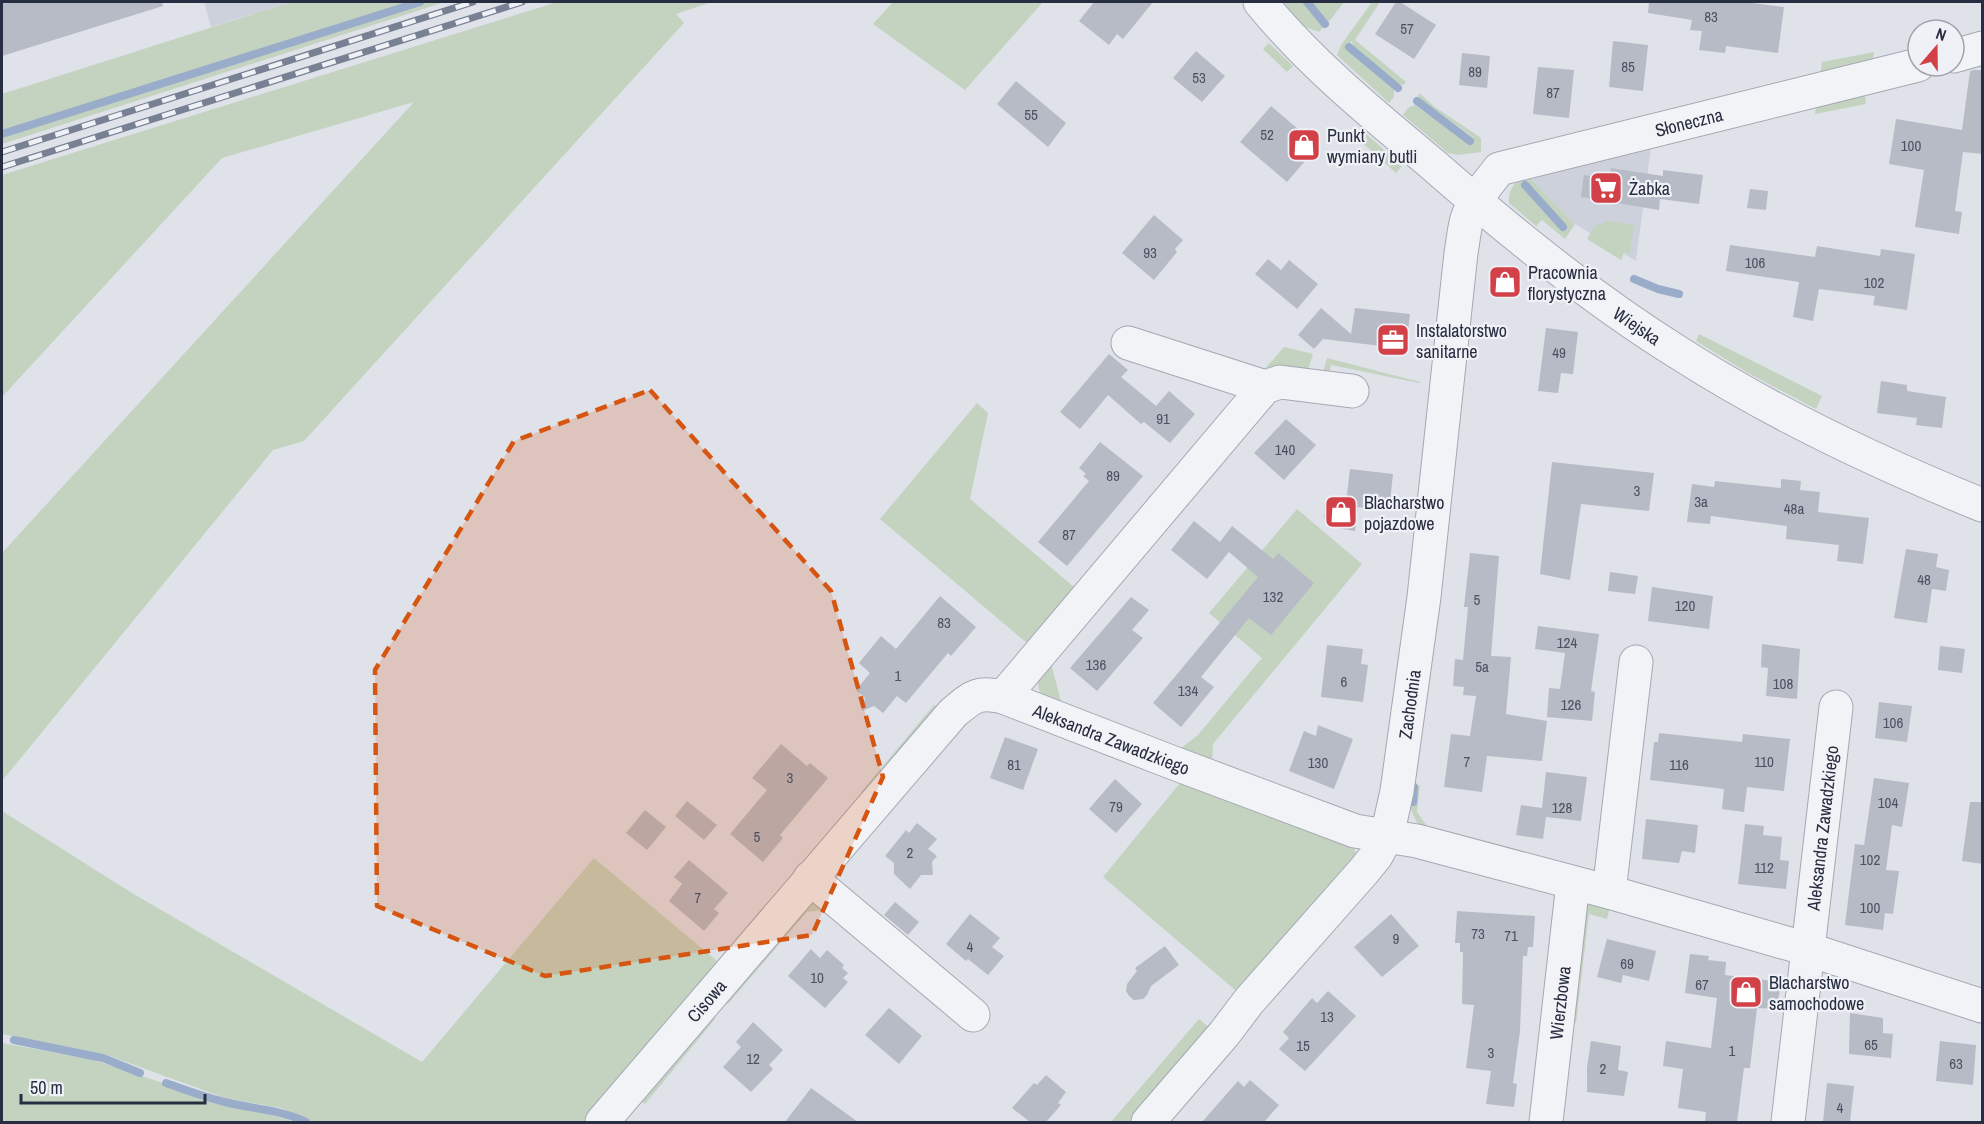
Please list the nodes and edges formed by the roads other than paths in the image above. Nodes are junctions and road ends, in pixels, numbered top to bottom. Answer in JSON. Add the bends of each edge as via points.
{"nodes":[{"id":1,"x":1260,"y":2,"type":"edge"},
{"id":2,"x":1983,"y":48,"type":"edge"},
{"id":3,"x":1966,"y":53,"type":"edge"},
{"id":4,"x":1906,"y":68,"type":"edge"},
{"id":5,"x":1475,"y":201,"type":"junction"},
{"id":6,"x":1128,"y":343,"type":"dead end"},
{"id":7,"x":1265,"y":387,"type":"junction"},
{"id":8,"x":1352,"y":391,"type":"dead end"},
{"id":9,"x":1983,"y":505,"type":"edge"},
{"id":10,"x":1635,"y":662,"type":"dead end"},
{"id":11,"x":1003,"y":697,"type":"junction"},
{"id":12,"x":1836,"y":707,"type":"dead end"},
{"id":13,"x":1387,"y":836,"type":"junction"},
{"id":14,"x":810,"y":878,"type":"junction"},
{"id":15,"x":1573,"y":884,"type":"junction"},
{"id":16,"x":1609,"y":892,"type":"junction"},
{"id":17,"x":1807,"y":949,"type":"junction"},
{"id":18,"x":1983,"y":1006,"type":"edge"},
{"id":19,"x":973,"y":1015,"type":"dead end"},
{"id":20,"x":602,"y":1122,"type":"edge"},
{"id":21,"x":1148,"y":1122,"type":"edge"},
{"id":22,"x":1546,"y":1122,"type":"edge"},
{"id":23,"x":1788,"y":1122,"type":"edge"}],
"edges":[{"from":1,"to":5,"type":"street","name":"Wiejska","via":[[1325,70]]},
{"from":2,"to":3,"type":"street"},
{"from":4,"to":5,"type":"street","name":"Słoneczna","via":[[1499,170]]},
{"from":5,"to":9,"type":"street","name":"Wiejska","via":[[1602,300],[1719,378],[1789,417]]},
{"from":5,"to":13,"type":"street","name":"Zachodnia","via":[[1461,252],[1424,597]]},
{"from":6,"to":7,"type":"street"},
{"from":7,"to":8,"type":"street","via":[[1280,382]]},
{"from":7,"to":11,"type":"street"},
{"from":10,"to":16,"type":"street"},
{"from":11,"to":13,"type":"street","name":"Aleksandra Zawadzkiego","via":[[1345,827]]},
{"from":11,"to":14,"type":"street","name":"Cisowa","via":[[988,693],[973,696],[952,713]]},
{"from":12,"to":17,"type":"street","name":"Aleksandra Zawadzkiego"},
{"from":13,"to":15,"type":"street","name":"Aleksandra Zawadzkiego"},
{"from":13,"to":21,"type":"street","name":"Zachodnia","via":[[1363,872]]},
{"from":14,"to":19,"type":"street"},
{"from":14,"to":20,"type":"street","name":"Cisowa"},
{"from":15,"to":16,"type":"street","name":"Aleksandra Zawadzkiego"},
{"from":15,"to":22,"type":"street","name":"Wierzbowa"},
{"from":16,"to":17,"type":"street","name":"Aleksandra Zawadzkiego"},
{"from":17,"to":18,"type":"street","name":"Aleksandra Zawadzkiego"},
{"from":17,"to":23,"type":"street"}]}
